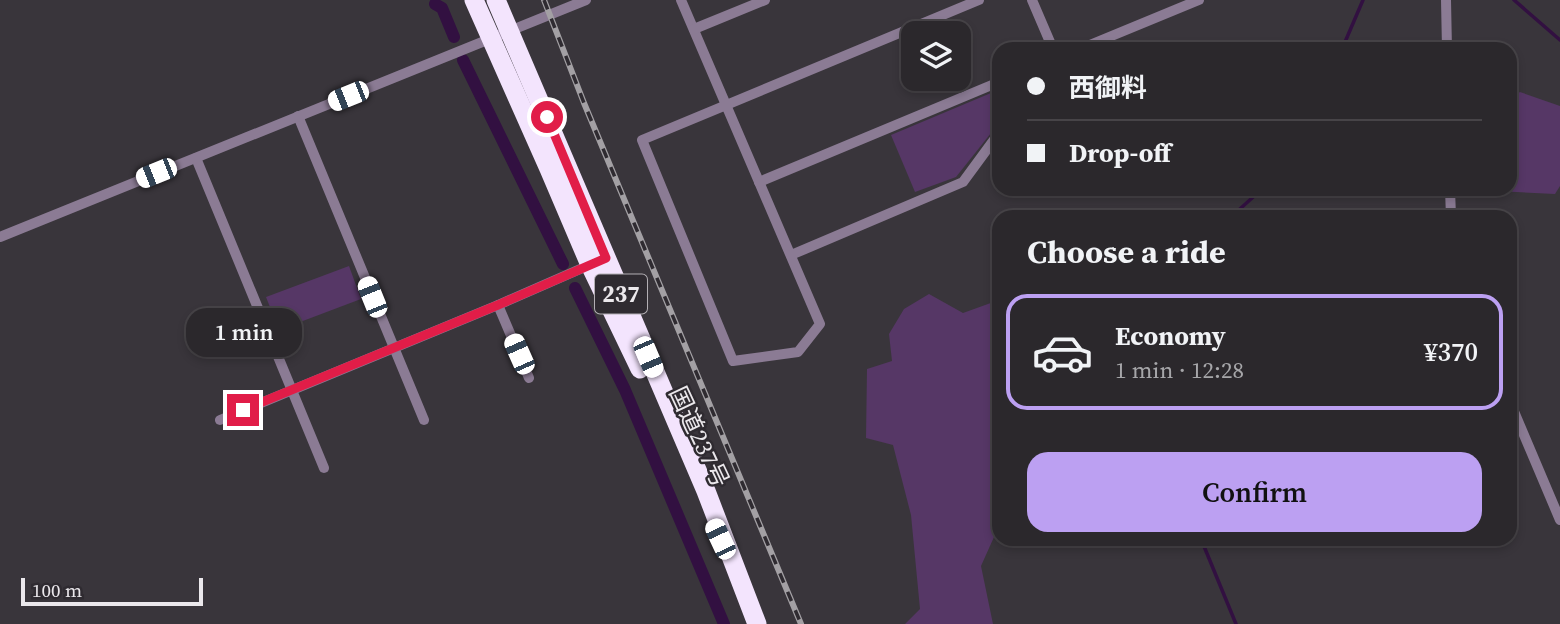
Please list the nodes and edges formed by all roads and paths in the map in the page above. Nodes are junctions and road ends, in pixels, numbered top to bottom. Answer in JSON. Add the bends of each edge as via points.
{"nodes":[{"id":1,"x":474,"y":0,"type":"edge"},
{"id":2,"x":496,"y":0,"type":"edge"},
{"id":3,"x":586,"y":0,"type":"edge"},
{"id":4,"x":681,"y":0,"type":"edge"},
{"id":5,"x":765,"y":0,"type":"edge"},
{"id":6,"x":979,"y":0,"type":"edge"},
{"id":7,"x":1032,"y":0,"type":"edge"},
{"id":8,"x":1199,"y":0,"type":"edge"},
{"id":9,"x":1446,"y":0,"type":"edge"},
{"id":10,"x":694,"y":29,"type":"junction"},
{"id":11,"x":510,"y":30,"type":"junction"},
{"id":12,"x":491,"y":38,"type":"junction"},
{"id":13,"x":1050,"y":42,"type":"edge"},
{"id":14,"x":1097,"y":42,"type":"edge"},
{"id":15,"x":1447,"y":42,"type":"edge"},
{"id":16,"x":992,"y":85,"type":"edge"},
{"id":17,"x":726,"y":104,"type":"junction"},
{"id":18,"x":298,"y":116,"type":"junction"},
{"id":19,"x":992,"y":143,"type":"edge"},
{"id":20,"x":196,"y":158,"type":"junction"},
{"id":21,"x":759,"y":182,"type":"junction"},
{"id":22,"x":0,"y":237,"type":"edge"},
{"id":23,"x":791,"y":256,"type":"junction"},
{"id":24,"x":598,"y":262,"type":"junction"},
{"id":25,"x":498,"y":305,"type":"junction"},
{"id":26,"x":393,"y":348,"type":"junction"},
{"id":27,"x":529,"y":378,"type":"dead end"},
{"id":28,"x":290,"y":391,"type":"junction"},
{"id":29,"x":1517,"y":419,"type":"edge"},
{"id":30,"x":220,"y":420,"type":"dead end"},
{"id":31,"x":424,"y":420,"type":"dead end"},
{"id":32,"x":324,"y":468,"type":"dead end"},
{"id":33,"x":1560,"y":520,"type":"edge"},
{"id":34,"x":757,"y":624,"type":"edge"}],
"edges":[{"from":1,"to":12,"type":"highway","name":"国道237号","number":"237"},
{"from":2,"to":11,"type":"highway","name":"国道237号","number":"237"},
{"from":3,"to":11,"type":"street"},
{"from":4,"to":10,"type":"street"},
{"from":5,"to":10,"type":"street"},
{"from":6,"to":17,"type":"street"},
{"from":7,"to":13,"type":"street"},
{"from":8,"to":14,"type":"street"},
{"from":9,"to":15,"type":"street"},
{"from":10,"to":17,"type":"street"},
{"from":11,"to":12,"type":"street"},
{"from":11,"to":24,"type":"highway","name":"国道237号","number":"237"},
{"from":12,"to":18,"type":"street"},
{"from":12,"to":24,"type":"highway","name":"国道237号","number":"237","via":[[549,169]]},
{"from":16,"to":21,"type":"street"},
{"from":17,"to":21,"type":"street"},
{"from":17,"to":23,"type":"street","via":[[642,140],[733,361],[798,352],[820,324]]},
{"from":18,"to":20,"type":"street"},
{"from":18,"to":26,"type":"street"},
{"from":19,"to":23,"type":"street","via":[[963,182]]},
{"from":20,"to":22,"type":"street"},
{"from":20,"to":28,"type":"street"},
{"from":21,"to":23,"type":"street"},
{"from":24,"to":25,"type":"street"},
{"from":24,"to":34,"type":"highway","name":"国道237号","number":"237","via":[[648,386]]},
{"from":25,"to":26,"type":"street"},
{"from":25,"to":27,"type":"street"},
{"from":26,"to":28,"type":"street"},
{"from":26,"to":31,"type":"street"},
{"from":28,"to":30,"type":"street"},
{"from":28,"to":32,"type":"street"},
{"from":29,"to":33,"type":"street"}]}
